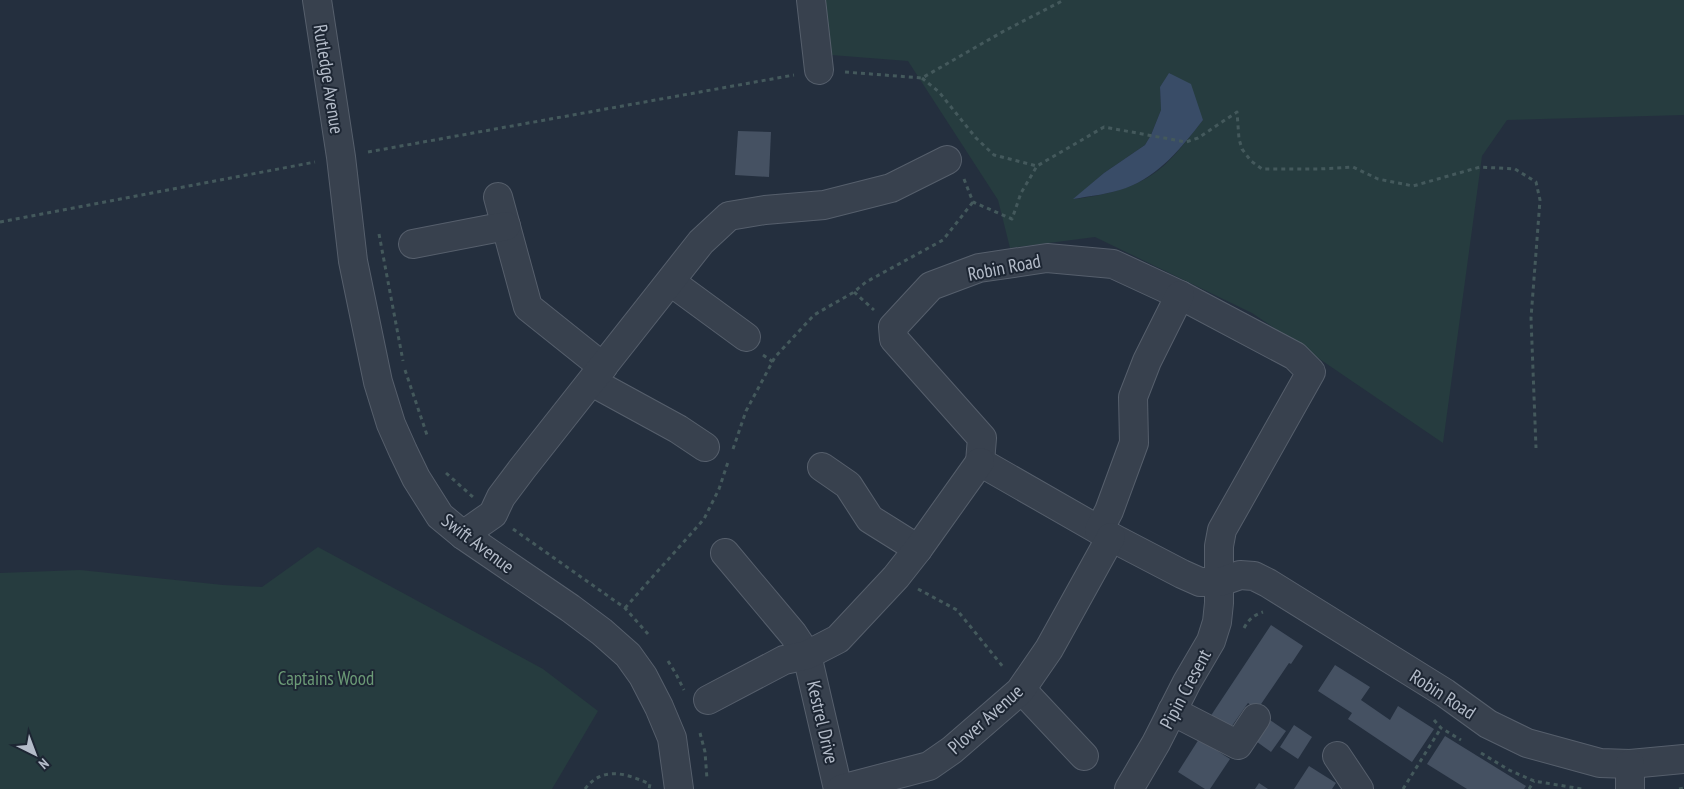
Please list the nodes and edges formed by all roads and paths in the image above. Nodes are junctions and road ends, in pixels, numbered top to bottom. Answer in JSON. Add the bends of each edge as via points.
{"nodes":[{"id":1,"x":317,"y":0,"type":"edge"},
{"id":2,"x":810,"y":0,"type":"edge"},
{"id":3,"x":1064,"y":0,"type":"edge"},
{"id":4,"x":818,"y":70,"type":"junction"},
{"id":5,"x":922,"y":78,"type":"junction"},
{"id":6,"x":341,"y":157,"type":"junction"},
{"id":7,"x":1037,"y":166,"type":"junction"},
{"id":8,"x":956,"y":169,"type":"joint"},
{"id":9,"x":498,"y":197,"type":"dead end"},
{"id":10,"x":973,"y":202,"type":"junction"},
{"id":11,"x":0,"y":222,"type":"edge"},
{"id":12,"x":506,"y":226,"type":"junction"},
{"id":13,"x":378,"y":231,"type":"dead end"},
{"id":14,"x":413,"y":244,"type":"dead end"},
{"id":15,"x":671,"y":282,"type":"junction"},
{"id":16,"x":1180,"y":295,"type":"junction"},
{"id":17,"x":746,"y":337,"type":"dead end"},
{"id":18,"x":598,"y":375,"type":"junction"},
{"id":19,"x":428,"y":438,"type":"dead end"},
{"id":20,"x":705,"y":447,"type":"dead end"},
{"id":21,"x":1536,"y":448,"type":"dead end"},
{"id":22,"x":732,"y":452,"type":"dead end"},
{"id":23,"x":729,"y":461,"type":"dead end"},
{"id":24,"x":980,"y":462,"type":"junction"},
{"id":25,"x":822,"y":467,"type":"dead end"},
{"id":26,"x":445,"y":472,"type":"dead end"},
{"id":27,"x":493,"y":514,"type":"junction"},
{"id":28,"x":1105,"y":533,"type":"junction"},
{"id":29,"x":463,"y":536,"type":"junction"},
{"id":30,"x":918,"y":549,"type":"junction"},
{"id":31,"x":725,"y":553,"type":"dead end"},
{"id":32,"x":896,"y":577,"type":"junction"},
{"id":33,"x":1220,"y":582,"type":"junction"},
{"id":34,"x":1269,"y":614,"type":"dead end"},
{"id":35,"x":1244,"y":629,"type":"dead end"},
{"id":36,"x":807,"y":655,"type":"junction"},
{"id":37,"x":1022,"y":690,"type":"junction"},
{"id":38,"x":708,"y":700,"type":"dead end"},
{"id":39,"x":1172,"y":711,"type":"junction"},
{"id":40,"x":1430,"y":715,"type":"dead end"},
{"id":41,"x":1256,"y":718,"type":"dead end"},
{"id":42,"x":1441,"y":728,"type":"junction"},
{"id":43,"x":1466,"y":743,"type":"dead end"},
{"id":44,"x":1475,"y":749,"type":"dead end"},
{"id":45,"x":1084,"y":756,"type":"dead end"},
{"id":46,"x":1337,"y":756,"type":"dead end"},
{"id":47,"x":1684,"y":759,"type":"edge"},
{"id":48,"x":1630,"y":777,"type":"edge"},
{"id":49,"x":1534,"y":782,"type":"junction"},
{"id":50,"x":650,"y":784,"type":"dead end"},
{"id":51,"x":1684,"y":788,"type":"edge"},
{"id":52,"x":585,"y":789,"type":"edge"},
{"id":53,"x":679,"y":789,"type":"edge"},
{"id":54,"x":840,"y":789,"type":"edge"},
{"id":55,"x":1129,"y":789,"type":"edge"},
{"id":56,"x":1359,"y":789,"type":"edge"},
{"id":57,"x":1403,"y":789,"type":"edge"},
{"id":58,"x":1529,"y":789,"type":"edge"},
{"id":59,"x":1582,"y":789,"type":"edge"},
{"id":60,"x":1679,"y":789,"type":"edge"}],
"edges":[{"from":1,"to":6,"type":"street","name":"Rutledge Avenue"},
{"from":2,"to":4,"type":"street"},
{"from":3,"to":5,"type":"path"},
{"from":4,"to":5,"type":"path"},
{"from":4,"to":6,"type":"path"},
{"from":5,"to":7,"type":"path","via":[[939,92],[976,138],[994,154]]},
{"from":6,"to":11,"type":"path"},
{"from":6,"to":29,"type":"street","name":"Swift Avenue","via":[[353,261],[378,382],[391,424],[416,478],[440,516]]},
{"from":7,"to":10,"type":"path","via":[[1020,193],[1012,219]]},
{"from":7,"to":21,"type":"path","via":[[1104,127],[1186,142],[1198,138],[1237,112],[1242,148],[1251,161],[1262,168],[1353,167],[1378,180],[1413,186],[1480,167],[1515,169],[1536,182],[1540,200],[1531,318]]},
{"from":8,"to":10,"type":"path"},
{"from":8,"to":15,"type":"street","via":[[824,206],[729,216],[701,242]]},
{"from":9,"to":12,"type":"street"},
{"from":10,"to":22,"type":"path","via":[[943,240],[814,315],[776,357],[746,411]]},
{"from":12,"to":14,"type":"street"},
{"from":12,"to":18,"type":"street","via":[[528,307]]},
{"from":13,"to":19,"type":"path","via":[[405,372]]},
{"from":15,"to":17,"type":"street"},
{"from":15,"to":18,"type":"street"},
{"from":16,"to":24,"type":"street","name":"Robin Road","via":[[1114,264],[1046,258],[979,268],[931,286],[893,327],[894,339],[982,438]]},
{"from":16,"to":28,"type":"street","name":"Plover Avenue","via":[[1133,397],[1134,443],[1109,511]]},
{"from":16,"to":33,"type":"street","name":"Robin Road","via":[[1295,356],[1311,372],[1222,530]]},
{"from":18,"to":20,"type":"street"},
{"from":18,"to":27,"type":"street","via":[[501,497]]},
{"from":23,"to":27,"type":"path","via":[[704,519],[624,608]]},
{"from":24,"to":28,"type":"street","name":"Robin Road"},
{"from":24,"to":30,"type":"street"},
{"from":25,"to":30,"type":"street","via":[[848,485],[870,519]]},
{"from":26,"to":27,"type":"path"},
{"from":27,"to":29,"type":"street"},
{"from":28,"to":33,"type":"street","name":"Robin Road","via":[[1200,582]]},
{"from":28,"to":37,"type":"street","name":"Plover Avenue","via":[[1049,649]]},
{"from":29,"to":53,"type":"street","name":"Swift Avenue","via":[[570,608],[628,655],[655,699],[672,738]]},
{"from":30,"to":32,"type":"street"},
{"from":31,"to":36,"type":"street"},
{"from":32,"to":36,"type":"street","via":[[838,639]]},
{"from":32,"to":37,"type":"path","via":[[957,610]]},
{"from":33,"to":39,"type":"street","name":"Pipin Cresent","via":[[1211,641]]},
{"from":33,"to":48,"type":"street","name":"Robin Road","via":[[1240,575],[1254,576],[1488,724],[1527,743],[1600,763]]},
{"from":34,"to":35,"type":"path","via":[[1255,614]]},
{"from":36,"to":38,"type":"street","via":[[784,660]]},
{"from":36,"to":54,"type":"street","name":"Kestrel Drive"},
{"from":37,"to":45,"type":"street"},
{"from":37,"to":54,"type":"street","name":"Plover Avenue","via":[[929,766]]},
{"from":39,"to":41,"type":"street","via":[[1238,745]]},
{"from":39,"to":55,"type":"street","name":"Pipin Cresent"},
{"from":40,"to":42,"type":"path"},
{"from":42,"to":43,"type":"path"},
{"from":42,"to":57,"type":"path"},
{"from":44,"to":49,"type":"path"},
{"from":46,"to":56,"type":"street"},
{"from":47,"to":48,"type":"street","name":"Robin Road"},
{"from":49,"to":58,"type":"path"},
{"from":49,"to":59,"type":"path"},
{"from":50,"to":52,"type":"path","via":[[627,774],[606,774]]},
{"from":51,"to":60,"type":"path"}]}
